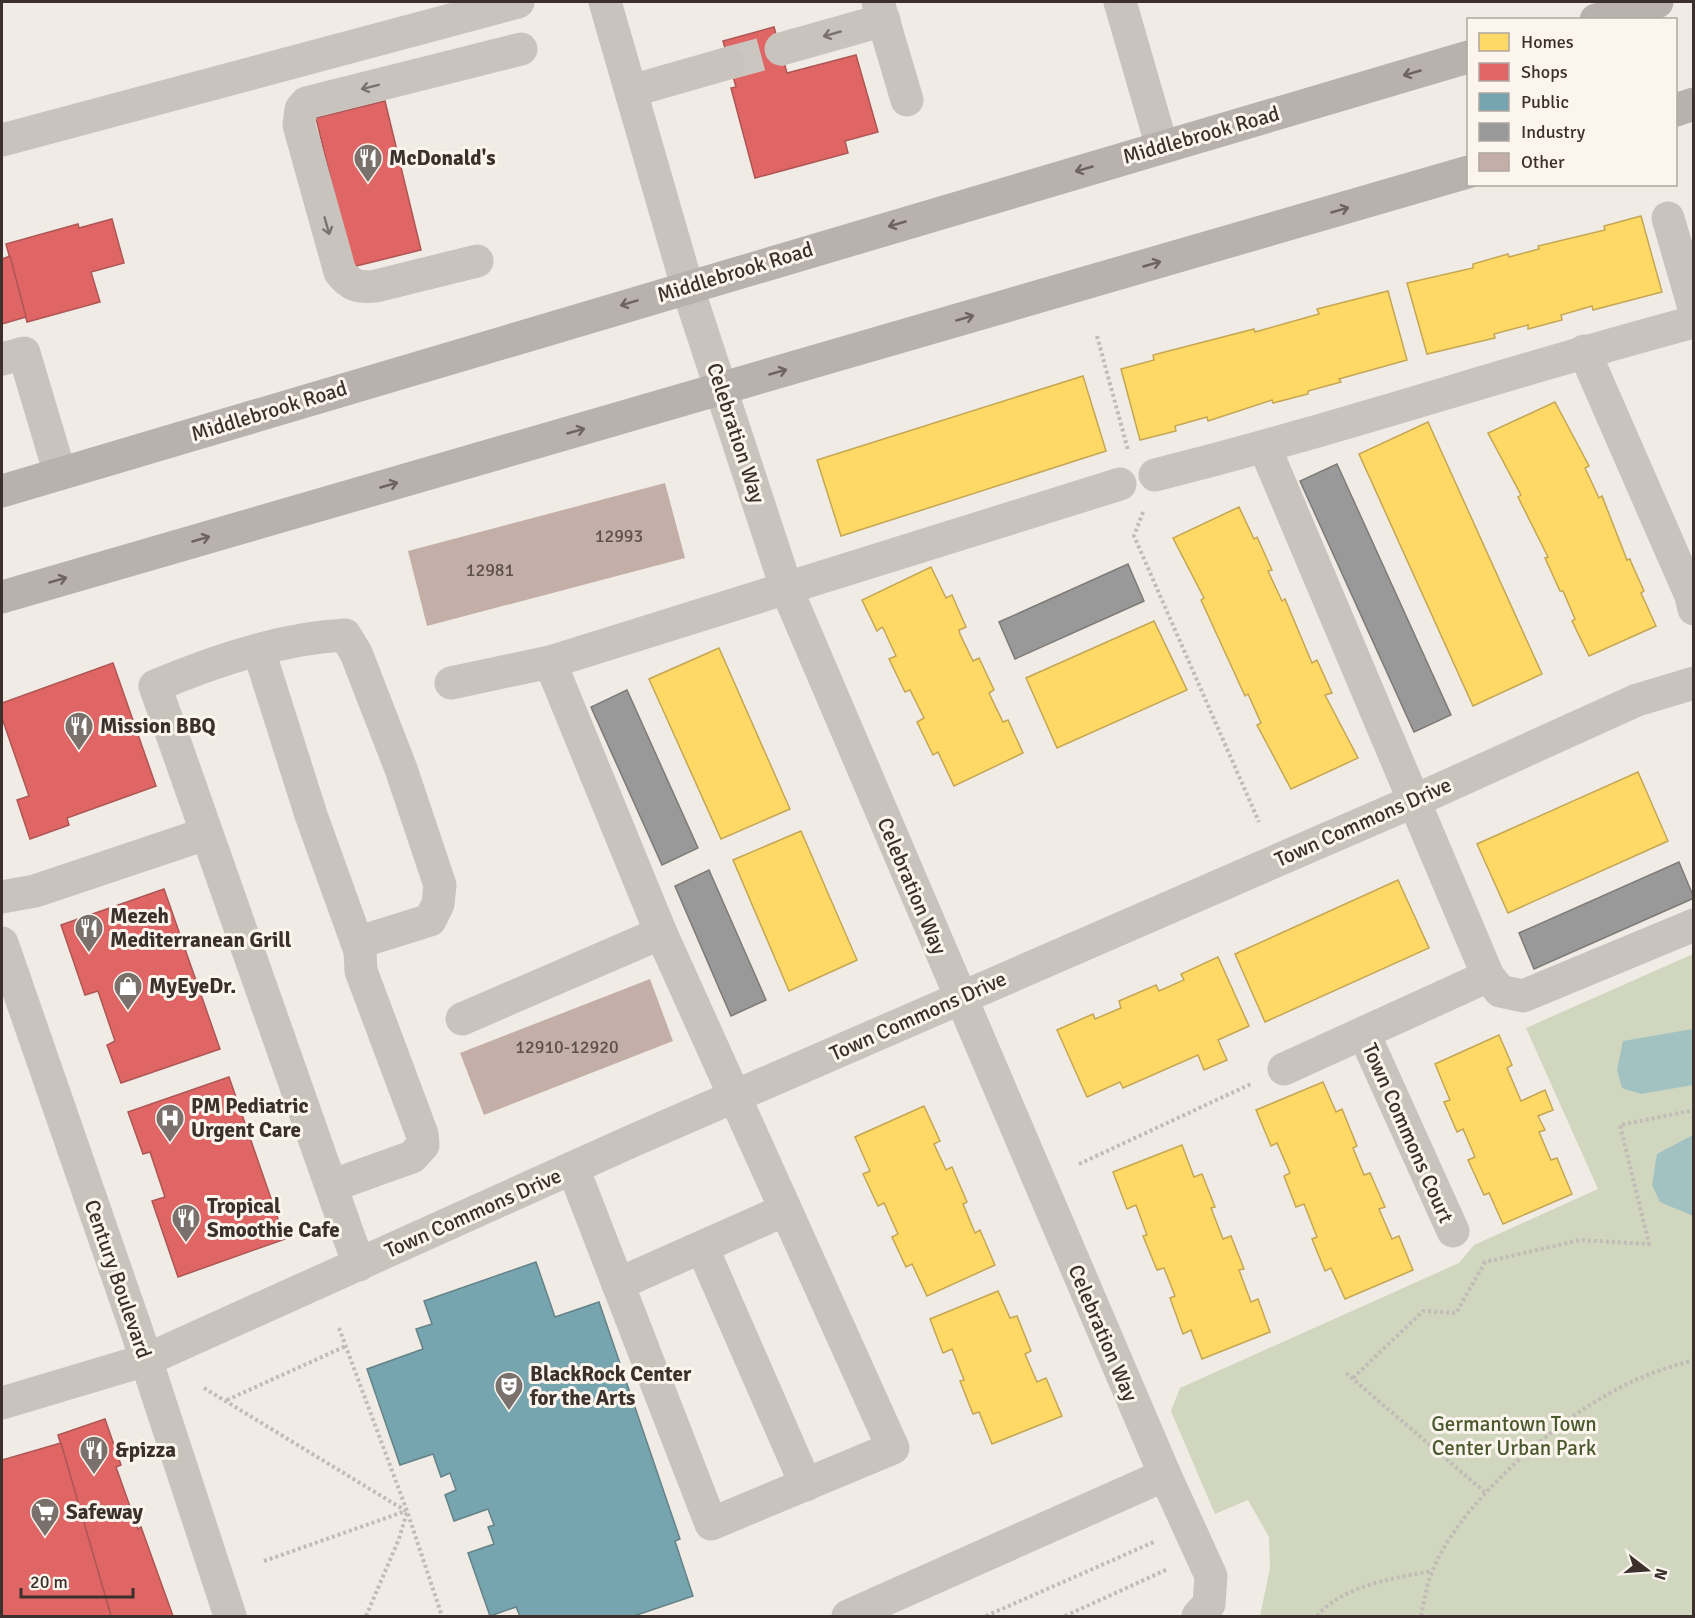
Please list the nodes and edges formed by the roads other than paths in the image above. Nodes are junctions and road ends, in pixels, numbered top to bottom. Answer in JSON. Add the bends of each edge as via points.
{"nodes":[{"id":1,"x":518,"y":2,"type":"edge"},
{"id":2,"x":604,"y":2,"type":"edge"},
{"id":3,"x":1120,"y":2,"type":"edge"},
{"id":4,"x":1657,"y":2,"type":"edge"},
{"id":5,"x":881,"y":10,"type":"edge"},
{"id":6,"x":1603,"y":18,"type":"edge"},
{"id":7,"x":521,"y":49,"type":"dead end"},
{"id":8,"x":781,"y":49,"type":"tunnel mouth"},
{"id":9,"x":1467,"y":57,"type":"edge"},
{"id":10,"x":729,"y":63,"type":"tunnel mouth"},
{"id":11,"x":631,"y":91,"type":"junction"},
{"id":12,"x":907,"y":100,"type":"dead end"},
{"id":13,"x":1694,"y":104,"type":"edge"},
{"id":14,"x":1677,"y":110,"type":"edge"},
{"id":15,"x":2,"y":140,"type":"edge"},
{"id":16,"x":1162,"y":147,"type":"junction"},
{"id":17,"x":1467,"y":172,"type":"edge"},
{"id":18,"x":1668,"y":218,"type":"dead end"},
{"id":19,"x":477,"y":261,"type":"dead end"},
{"id":20,"x":687,"y":286,"type":"junction"},
{"id":21,"x":1694,"y":308,"type":"edge"},
{"id":22,"x":1694,"y":322,"type":"edge"},
{"id":23,"x":1584,"y":351,"type":"junction"},
{"id":24,"x":2,"y":359,"type":"edge"},
{"id":25,"x":722,"y":388,"type":"junction"},
{"id":26,"x":1265,"y":448,"type":"junction"},
{"id":27,"x":60,"y":474,"type":"junction"},
{"id":28,"x":1155,"y":475,"type":"dead end"},
{"id":29,"x":1120,"y":484,"type":"dead end"},
{"id":30,"x":2,"y":491,"type":"edge"},
{"id":31,"x":787,"y":590,"type":"junction"},
{"id":32,"x":2,"y":597,"type":"edge"},
{"id":33,"x":1694,"y":609,"type":"edge"},
{"id":34,"x":259,"y":651,"type":"junction"},
{"id":35,"x":550,"y":662,"type":"junction"},
{"id":36,"x":451,"y":683,"type":"dead end"},
{"id":37,"x":1694,"y":683,"type":"edge"},
{"id":38,"x":1414,"y":801,"type":"junction"},
{"id":39,"x":205,"y":834,"type":"junction"},
{"id":40,"x":2,"y":897,"type":"edge"},
{"id":41,"x":1694,"y":925,"type":"edge"},
{"id":42,"x":662,"y":933,"type":"junction"},
{"id":43,"x":2,"y":943,"type":"edge"},
{"id":44,"x":360,"y":951,"type":"junction"},
{"id":45,"x":1488,"y":976,"type":"junction"},
{"id":46,"x":959,"y":998,"type":"junction"},
{"id":47,"x":462,"y":1019,"type":"dead end"},
{"id":48,"x":1364,"y":1034,"type":"junction"},
{"id":49,"x":1284,"y":1069,"type":"road end"},
{"id":50,"x":734,"y":1097,"type":"junction"},
{"id":51,"x":573,"y":1168,"type":"junction"},
{"id":52,"x":331,"y":1186,"type":"junction"},
{"id":53,"x":785,"y":1210,"type":"junction"},
{"id":54,"x":1453,"y":1231,"type":"dead end"},
{"id":55,"x":702,"y":1247,"type":"junction"},
{"id":56,"x":359,"y":1264,"type":"junction"},
{"id":57,"x":618,"y":1284,"type":"junction"},
{"id":58,"x":146,"y":1360,"type":"junction"},
{"id":59,"x":2,"y":1403,"type":"edge"},
{"id":60,"x":1165,"y":1475,"type":"junction"},
{"id":61,"x":806,"y":1485,"type":"junction"},
{"id":62,"x":230,"y":1617,"type":"edge"},
{"id":63,"x":848,"y":1617,"type":"edge"},
{"id":64,"x":1198,"y":1617,"type":"edge"}],
"edges":[{"from":1,"to":15,"type":"street"},
{"from":2,"to":11,"type":"street","name":"Celebration Way"},
{"from":3,"to":16,"type":"street"},
{"from":4,"to":6,"type":"main road"},
{"from":5,"to":8,"type":"street","one_way":true},
{"from":5,"to":12,"type":"street"},
{"from":7,"to":19,"type":"street","one_way":true,"via":[[306,103],[301,109],[299,125],[340,272],[348,283],[363,288]]},
{"from":9,"to":16,"type":"main road","name":"Middlebrook Road","one_way":true},
{"from":10,"to":11,"type":"street"},
{"from":11,"to":20,"type":"street","name":"Celebration Way"},
{"from":13,"to":14,"type":"main road"},
{"from":16,"to":20,"type":"main road","name":"Middlebrook Road","one_way":true},
{"from":25,"to":17,"type":"main road","one_way":true},
{"from":18,"to":21,"type":"street"},
{"from":20,"to":25,"type":"street","name":"Celebration Way"},
{"from":20,"to":27,"type":"main road","name":"Middlebrook Road","one_way":true},
{"from":22,"to":23,"type":"street"},
{"from":23,"to":26,"type":"street"},
{"from":23,"to":33,"type":"street"},
{"from":24,"to":27,"type":"street","via":[[24,353]]},
{"from":25,"to":31,"type":"street","name":"Celebration Way"},
{"from":32,"to":25,"type":"main road","one_way":true},
{"from":26,"to":28,"type":"street"},
{"from":26,"to":38,"type":"street"},
{"from":27,"to":30,"type":"main road","name":"Middlebrook Road"},
{"from":29,"to":31,"type":"street"},
{"from":31,"to":35,"type":"street"},
{"from":31,"to":46,"type":"street","name":"Celebration Way"},
{"from":34,"to":39,"type":"street","via":[[201,666],[155,686]]},
{"from":34,"to":44,"type":"street"},
{"from":34,"to":44,"type":"street","via":[[318,636],[345,635],[356,653],[401,769],[440,885],[438,904],[430,920],[366,940]]},
{"from":35,"to":36,"type":"street"},
{"from":35,"to":42,"type":"street"},
{"from":37,"to":38,"type":"street","name":"Town Commons Drive","via":[[1637,700]]},
{"from":38,"to":45,"type":"street"},
{"from":38,"to":46,"type":"street","name":"Town Commons Drive"},
{"from":39,"to":40,"type":"street","via":[[35,891]]},
{"from":39,"to":52,"type":"street"},
{"from":41,"to":45,"type":"street","via":[[1522,996],[1500,991]]},
{"from":42,"to":47,"type":"street"},
{"from":42,"to":50,"type":"street"},
{"from":43,"to":58,"type":"street","name":"Century Boulevard"},
{"from":44,"to":52,"type":"street","via":[[361,971],[423,1145],[412,1157]]},
{"from":45,"to":48,"type":"street"},
{"from":46,"to":50,"type":"street","name":"Town Commons Drive"},
{"from":46,"to":60,"type":"street","name":"Celebration Way"},
{"from":48,"to":49,"type":"street"},
{"from":48,"to":54,"type":"street","name":"Town Commons Court"},
{"from":50,"to":51,"type":"street","name":"Town Commons Drive"},
{"from":50,"to":53,"type":"street"},
{"from":51,"to":56,"type":"street","name":"Town Commons Drive"},
{"from":51,"to":57,"type":"street"},
{"from":52,"to":56,"type":"street"},
{"from":53,"to":55,"type":"street"},
{"from":53,"to":61,"type":"street","via":[[893,1448]]},
{"from":55,"to":57,"type":"street"},
{"from":55,"to":61,"type":"street"},
{"from":56,"to":58,"type":"street","name":"Town Commons Drive"},
{"from":57,"to":61,"type":"street","via":[[711,1524]]},
{"from":58,"to":59,"type":"street","name":"Town Commons Drive"},
{"from":58,"to":62,"type":"street","name":"Century Boulevard"},
{"from":60,"to":63,"type":"street"},
{"from":60,"to":64,"type":"street","name":"Celebration Way","via":[[1211,1576],[1209,1604]]}]}
